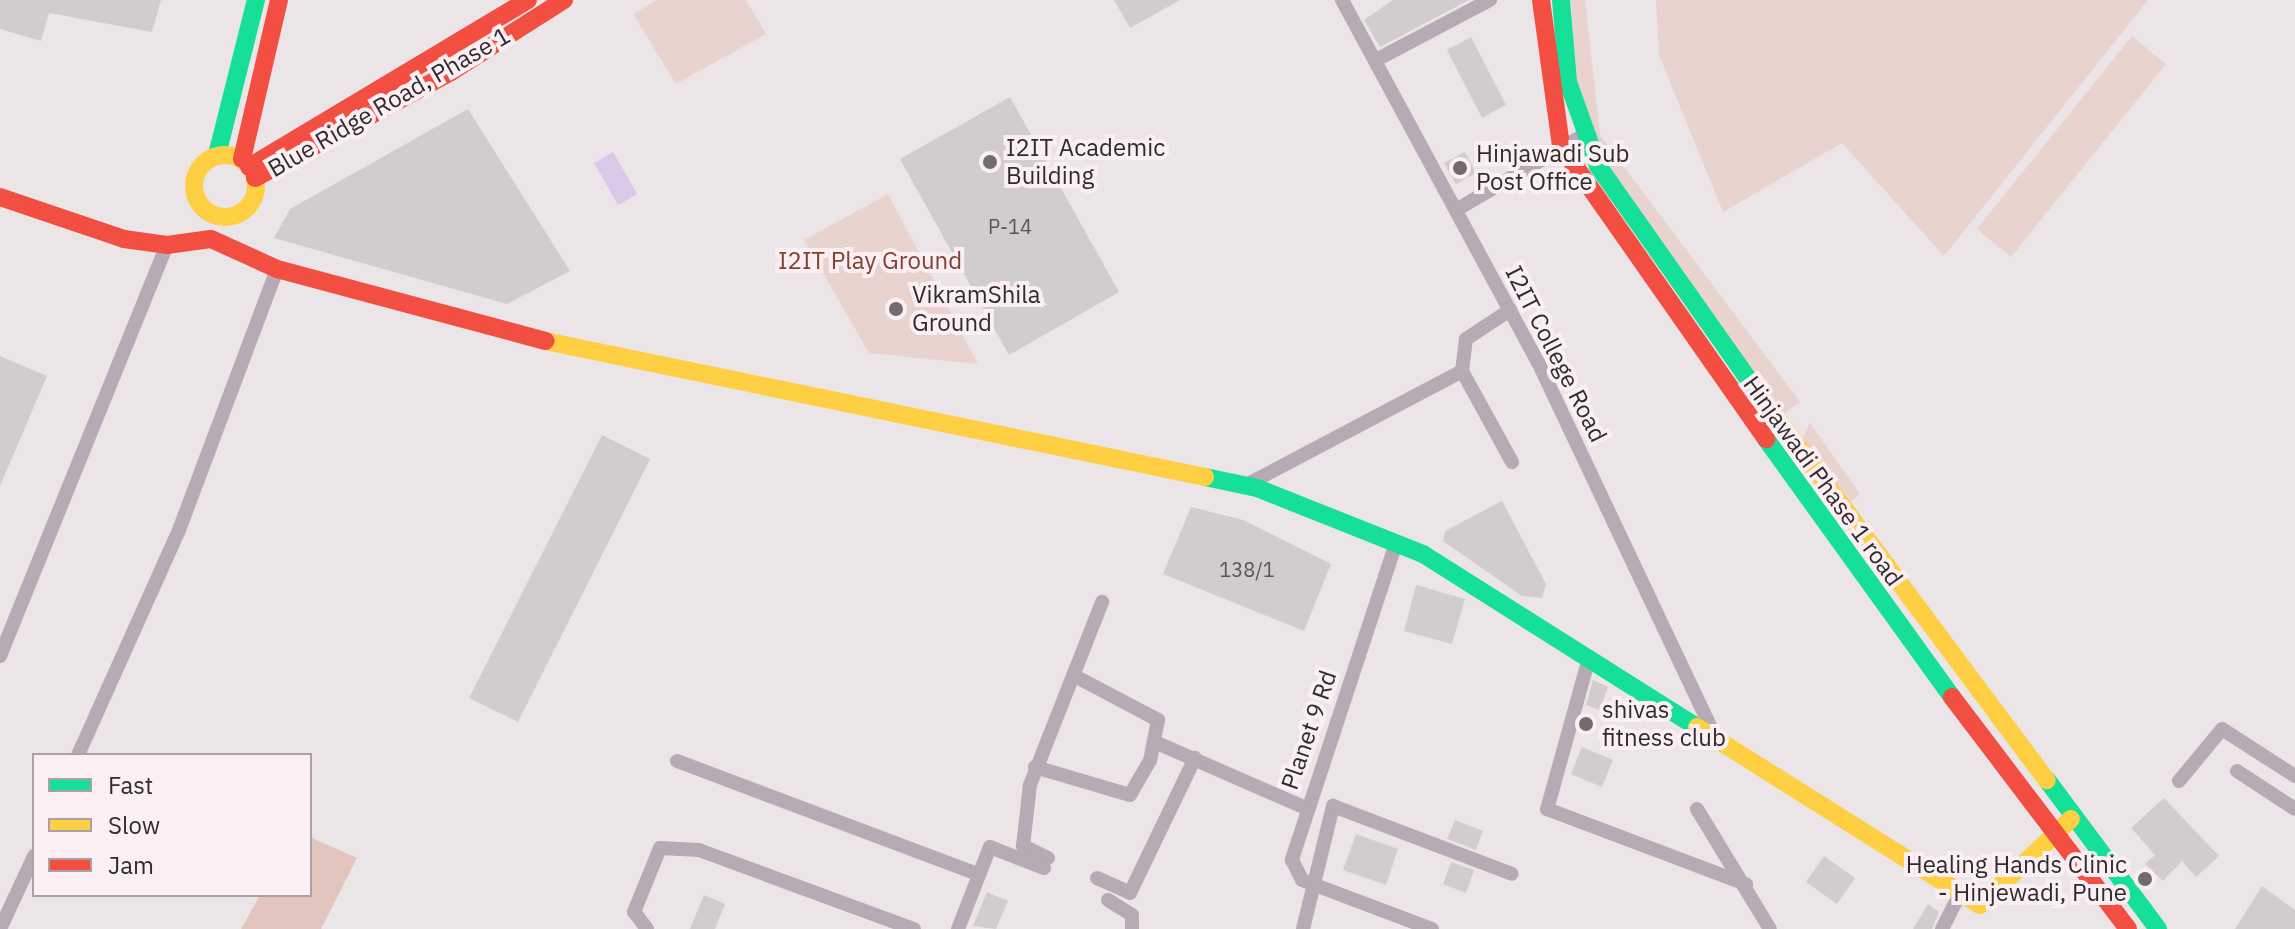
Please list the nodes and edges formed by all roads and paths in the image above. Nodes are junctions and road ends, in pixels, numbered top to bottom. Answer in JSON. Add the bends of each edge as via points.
{"nodes":[{"id":1,"x":256,"y":0,"type":"edge"},
{"id":2,"x":279,"y":0,"type":"edge"},
{"id":3,"x":528,"y":0,"type":"edge"},
{"id":4,"x":564,"y":0,"type":"edge"},
{"id":5,"x":1342,"y":0,"type":"edge"},
{"id":6,"x":1490,"y":0,"type":"edge"},
{"id":7,"x":1541,"y":0,"type":"edge"},
{"id":8,"x":1561,"y":0,"type":"edge"},
{"id":9,"x":1376,"y":60,"type":"junction"},
{"id":10,"x":1582,"y":136,"type":"junction"},
{"id":11,"x":1561,"y":146,"type":"junction"},
{"id":12,"x":217,"y":155,"type":"junction"},
{"id":13,"x":249,"y":168,"type":"junction"},
{"id":14,"x":0,"y":197,"type":"edge"},
{"id":15,"x":1456,"y":210,"type":"junction"},
{"id":16,"x":218,"y":217,"type":"junction"},
{"id":17,"x":211,"y":239,"type":"junction"},
{"id":18,"x":167,"y":245,"type":"junction"},
{"id":19,"x":277,"y":269,"type":"junction"},
{"id":20,"x":1510,"y":310,"type":"junction"},
{"id":21,"x":1462,"y":371,"type":"junction"},
{"id":22,"x":1512,"y":462,"type":"dead end"},
{"id":23,"x":1246,"y":485,"type":"junction"},
{"id":24,"x":1396,"y":543,"type":"junction"},
{"id":25,"x":1102,"y":602,"type":"dead end"},
{"id":26,"x":0,"y":656,"type":"edge"},
{"id":27,"x":1589,"y":658,"type":"junction"},
{"id":28,"x":1073,"y":675,"type":"junction"},
{"id":29,"x":1715,"y":736,"type":"junction"},
{"id":30,"x":1157,"y":743,"type":"junction"},
{"id":31,"x":79,"y":753,"type":"edge"},
{"id":32,"x":1195,"y":758,"type":"junction"},
{"id":33,"x":677,"y":761,"type":"dead end"},
{"id":34,"x":1035,"y":767,"type":"junction"},
{"id":35,"x":2237,"y":771,"type":"dead end"},
{"id":36,"x":2295,"y":776,"type":"edge"},
{"id":37,"x":2179,"y":781,"type":"dead end"},
{"id":38,"x":1306,"y":808,"type":"junction"},
{"id":39,"x":1697,"y":809,"type":"dead end"},
{"id":40,"x":2295,"y":809,"type":"edge"},
{"id":41,"x":2071,"y":819,"type":"junction"},
{"id":42,"x":1299,"y":829,"type":"junction"},
{"id":43,"x":2053,"y":836,"type":"junction"},
{"id":44,"x":1319,"y":841,"type":"junction"},
{"id":45,"x":32,"y":860,"type":"edge"},
{"id":46,"x":977,"y":874,"type":"junction"},
{"id":47,"x":1512,"y":874,"type":"dead end"},
{"id":48,"x":1097,"y":878,"type":"dead end"},
{"id":49,"x":1308,"y":883,"type":"junction"},
{"id":50,"x":1746,"y":884,"type":"junction"},
{"id":51,"x":1960,"y":894,"type":"junction"},
{"id":52,"x":1108,"y":900,"type":"dead end"},
{"id":53,"x":0,"y":929,"type":"edge"},
{"id":54,"x":647,"y":929,"type":"edge"},
{"id":55,"x":914,"y":929,"type":"edge"},
{"id":56,"x":958,"y":929,"type":"edge"},
{"id":57,"x":1132,"y":929,"type":"edge"},
{"id":58,"x":1303,"y":929,"type":"edge"},
{"id":59,"x":1432,"y":929,"type":"edge"},
{"id":60,"x":1770,"y":929,"type":"edge"},
{"id":61,"x":1942,"y":929,"type":"edge"},
{"id":62,"x":2128,"y":929,"type":"edge"},
{"id":63,"x":2158,"y":929,"type":"edge"}],
"edges":[{"from":1,"to":12,"type":"street"},
{"from":2,"to":13,"type":"street"},
{"from":3,"to":13,"type":"street","name":"Blue Ridge Road, Phase 1"},
{"from":4,"to":13,"type":"street","name":"Blue Ridge Road, Phase 1","via":[[451,72]]},
{"from":5,"to":9,"type":"street","name":"I2IT College Road"},
{"from":6,"to":9,"type":"street"},
{"from":7,"to":11,"type":"street","name":"Hinjawadi Phase 1 road"},
{"from":8,"to":10,"type":"street","name":"Hinjawadi Phase 1 road","via":[[1568,82]]},
{"from":9,"to":15,"type":"street","name":"I2IT College Road"},
{"from":10,"to":11,"type":"street"},
{"from":10,"to":41,"type":"street","name":"Hinjawadi Phase 1 road","via":[[1675,279]]},
{"from":11,"to":15,"type":"street"},
{"from":11,"to":43,"type":"street","name":"Hinjawadi Phase 1 road","via":[[1654,290]]},
{"from":12,"to":13,"type":"street"},
{"from":12,"to":16,"type":"street","via":[[200,167],[193,186],[200,206]]},
{"from":13,"to":16,"type":"street","via":[[247,208]]},
{"from":14,"to":18,"type":"street","via":[[117,237]]},
{"from":15,"to":20,"type":"street","name":"I2IT College Road"},
{"from":16,"to":17,"type":"street"},
{"from":17,"to":18,"type":"street"},
{"from":17,"to":19,"type":"street"},
{"from":18,"to":26,"type":"street"},
{"from":19,"to":23,"type":"street","via":[[510,334]]},
{"from":19,"to":31,"type":"street","via":[[179,530]]},
{"from":20,"to":21,"type":"street","via":[[1466,339]]},
{"from":20,"to":29,"type":"street","name":"I2IT College Road"},
{"from":21,"to":22,"type":"street"},
{"from":21,"to":23,"type":"street"},
{"from":23,"to":24,"type":"street"},
{"from":24,"to":27,"type":"street"},
{"from":24,"to":38,"type":"street","name":"Planet 9 Rd"},
{"from":25,"to":28,"type":"street"},
{"from":27,"to":29,"type":"street"},
{"from":27,"to":50,"type":"street","via":[[1547,809]]},
{"from":28,"to":30,"type":"street","via":[[1158,720]]},
{"from":28,"to":34,"type":"street"},
{"from":29,"to":51,"type":"street"},
{"from":30,"to":32,"type":"street"},
{"from":30,"to":34,"type":"street","via":[[1130,795]]},
{"from":32,"to":38,"type":"street"},
{"from":32,"to":48,"type":"street","via":[[1130,893]]},
{"from":33,"to":46,"type":"street"},
{"from":34,"to":46,"type":"street","via":[[1023,846],[1046,863],[990,847]]},
{"from":35,"to":40,"type":"street"},
{"from":36,"to":37,"type":"street","via":[[2222,729]]},
{"from":38,"to":42,"type":"street","name":"Planet 9 Rd"},
{"from":39,"to":50,"type":"street"},
{"from":41,"to":43,"type":"street"},
{"from":41,"to":63,"type":"street","name":"Hinjawadi Phase 1 road"},
{"from":42,"to":44,"type":"street"},
{"from":42,"to":49,"type":"street","name":"Planet 9 Rd","via":[[1292,860]]},
{"from":43,"to":51,"type":"street","via":[[1991,902]]},
{"from":43,"to":62,"type":"street","name":"Hinjawadi Phase 1 road"},
{"from":44,"to":47,"type":"street","via":[[1333,806]]},
{"from":44,"to":49,"type":"street"},
{"from":45,"to":53,"type":"street"},
{"from":46,"to":56,"type":"street"},
{"from":49,"to":58,"type":"street","name":"Planet 9 Rd"},
{"from":49,"to":59,"type":"street"},
{"from":50,"to":60,"type":"street"},
{"from":51,"to":61,"type":"street"},
{"from":52,"to":57,"type":"street","via":[[1132,915]]},
{"from":54,"to":55,"type":"street","via":[[634,912],[660,848],[699,850]]}]}
